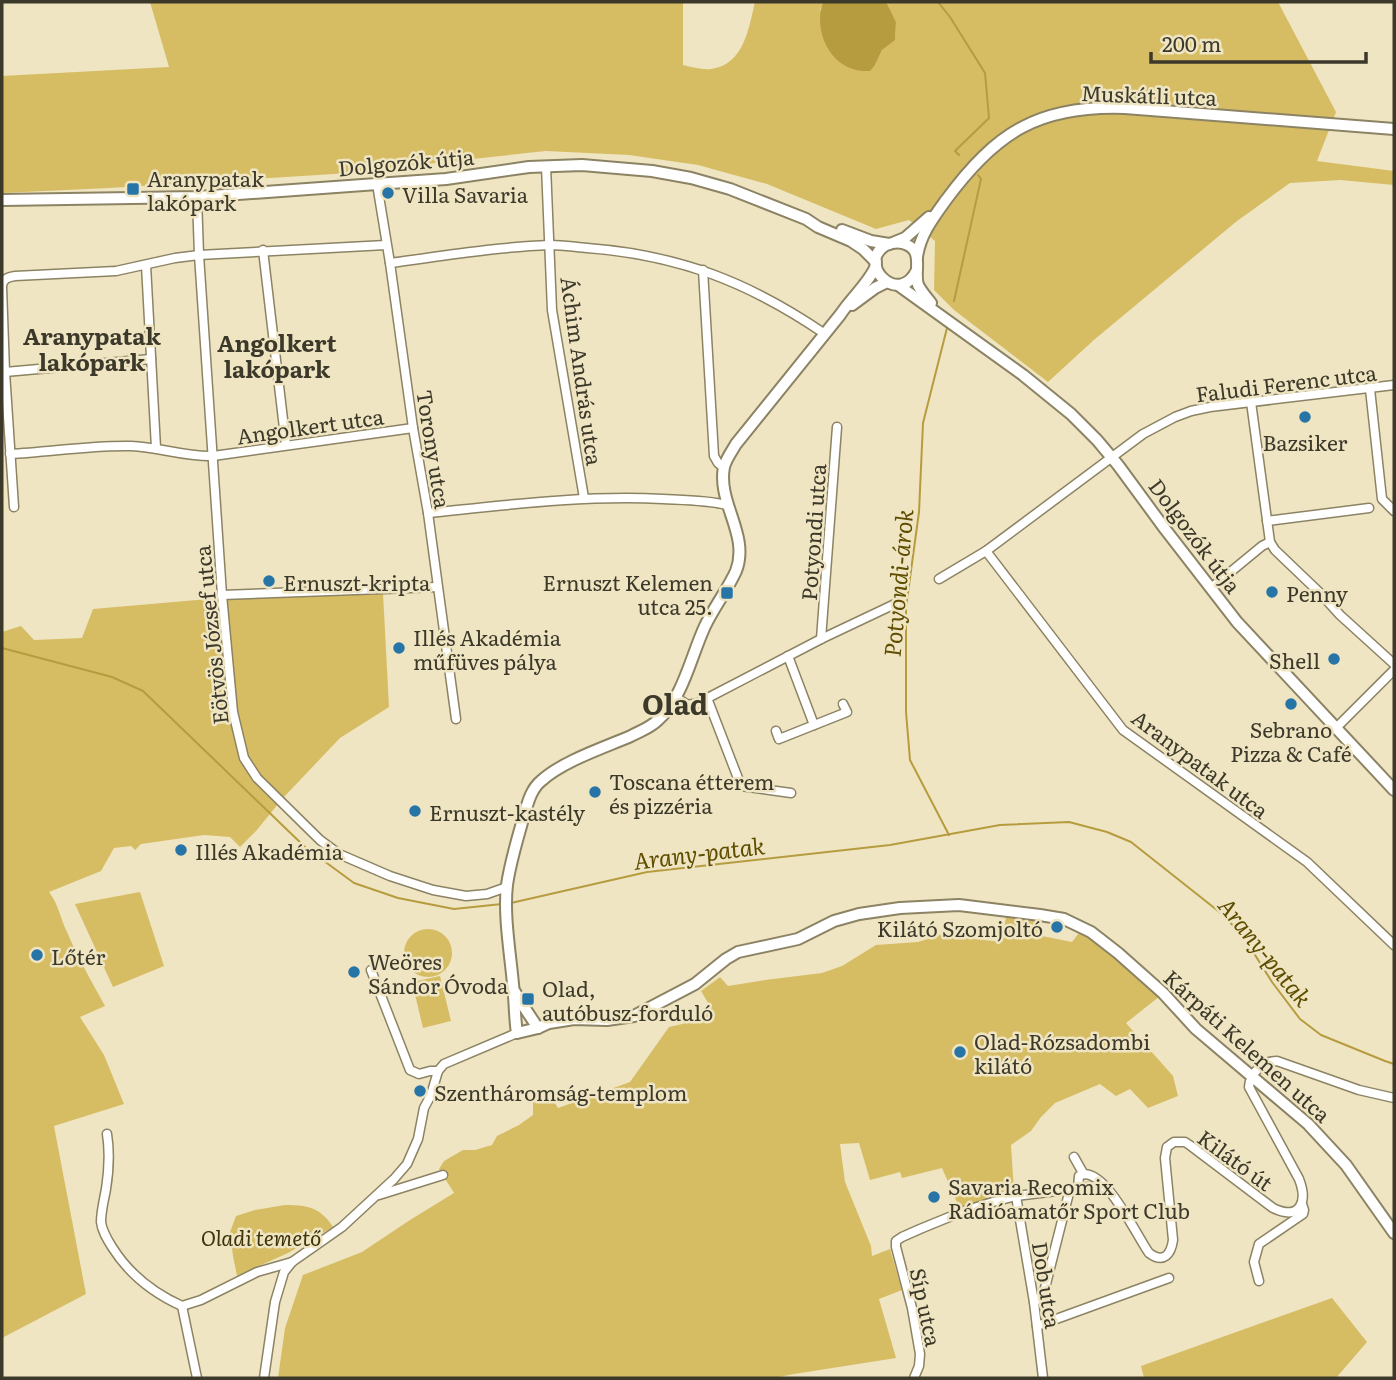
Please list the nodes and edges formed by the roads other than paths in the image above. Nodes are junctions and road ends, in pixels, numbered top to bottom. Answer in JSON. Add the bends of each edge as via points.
{"nodes":[{"id":1,"x":1394,"y":129,"type":"edge"},
{"id":2,"x":546,"y":166,"type":"junction"},
{"id":3,"x":377,"y":184,"type":"junction"},
{"id":4,"x":197,"y":197,"type":"junction"},
{"id":5,"x":2,"y":200,"type":"edge"},
{"id":6,"x":940,"y":209,"type":"junction"},
{"id":7,"x":807,"y":219,"type":"junction"},
{"id":8,"x":892,"y":243,"type":"junction"},
{"id":9,"x":386,"y":245,"type":"junction"},
{"id":10,"x":549,"y":245,"type":"junction"},
{"id":11,"x":263,"y":250,"type":"junction"},
{"id":12,"x":199,"y":255,"type":"junction"},
{"id":13,"x":917,"y":257,"type":"junction"},
{"id":14,"x":390,"y":263,"type":"junction"},
{"id":15,"x":876,"y":264,"type":"junction"},
{"id":16,"x":146,"y":265,"type":"junction"},
{"id":17,"x":703,"y":270,"type":"junction"},
{"id":18,"x":917,"y":270,"type":"junction"},
{"id":19,"x":893,"y":284,"type":"junction"},
{"id":20,"x":840,"y":316,"type":"junction"},
{"id":21,"x":950,"y":322,"type":"junction"},
{"id":22,"x":825,"y":334,"type":"junction"},
{"id":23,"x":151,"y":359,"type":"junction"},
{"id":24,"x":5,"y":372,"type":"junction"},
{"id":25,"x":1394,"y":385,"type":"edge"},
{"id":26,"x":1370,"y":389,"type":"junction"},
{"id":27,"x":1251,"y":402,"type":"junction"},
{"id":28,"x":837,"y":427,"type":"dead end"},
{"id":29,"x":413,"y":428,"type":"junction"},
{"id":30,"x":286,"y":445,"type":"junction"},
{"id":31,"x":156,"y":448,"type":"junction"},
{"id":32,"x":10,"y":454,"type":"junction"},
{"id":33,"x":213,"y":456,"type":"junction"},
{"id":34,"x":1112,"y":458,"type":"junction"},
{"id":35,"x":724,"y":468,"type":"junction"},
{"id":36,"x":584,"y":498,"type":"junction"},
{"id":37,"x":727,"y":505,"type":"junction"},
{"id":38,"x":14,"y":507,"type":"dead end"},
{"id":39,"x":1369,"y":508,"type":"dead end"},
{"id":40,"x":1394,"y":511,"type":"edge"},
{"id":41,"x":428,"y":513,"type":"junction"},
{"id":42,"x":1266,"y":521,"type":"junction"},
{"id":43,"x":1270,"y":542,"type":"junction"},
{"id":44,"x":986,"y":551,"type":"junction"},
{"id":45,"x":939,"y":579,"type":"dead end"},
{"id":46,"x":437,"y":587,"type":"junction"},
{"id":47,"x":1211,"y":588,"type":"junction"},
{"id":48,"x":222,"y":595,"type":"junction"},
{"id":49,"x":897,"y":603,"type":"dead end"},
{"id":50,"x":821,"y":639,"type":"junction"},
{"id":51,"x":788,"y":656,"type":"junction"},
{"id":52,"x":1394,"y":664,"type":"edge"},
{"id":53,"x":1394,"y":670,"type":"edge"},
{"id":54,"x":675,"y":698,"type":"junction"},
{"id":55,"x":707,"y":698,"type":"junction"},
{"id":56,"x":843,"y":704,"type":"dead end"},
{"id":57,"x":456,"y":719,"type":"dead end"},
{"id":58,"x":814,"y":725,"type":"junction"},
{"id":59,"x":1337,"y":727,"type":"junction"},
{"id":60,"x":776,"y":731,"type":"dead end"},
{"id":61,"x":712,"y":782,"type":"dead end"},
{"id":62,"x":741,"y":786,"type":"junction"},
{"id":63,"x":1394,"y":790,"type":"edge"},
{"id":64,"x":790,"y":793,"type":"dead end"},
{"id":65,"x":507,"y":890,"type":"junction"},
{"id":66,"x":1394,"y":946,"type":"edge"},
{"id":67,"x":371,"y":970,"type":"dead end"},
{"id":68,"x":513,"y":988,"type":"junction"},
{"id":69,"x":538,"y":1028,"type":"junction"},
{"id":70,"x":517,"y":1033,"type":"junction"},
{"id":71,"x":438,"y":1071,"type":"junction"},
{"id":72,"x":1251,"y":1077,"type":"junction"},
{"id":73,"x":1394,"y":1098,"type":"edge"},
{"id":74,"x":107,"y":1135,"type":"dead end"},
{"id":75,"x":1074,"y":1157,"type":"dead end"},
{"id":76,"x":1083,"y":1173,"type":"junction"},
{"id":77,"x":443,"y":1175,"type":"dead end"},
{"id":78,"x":1074,"y":1188,"type":"junction"},
{"id":79,"x":1108,"y":1189,"type":"junction"},
{"id":80,"x":375,"y":1196,"type":"junction"},
{"id":81,"x":1016,"y":1196,"type":"junction"},
{"id":82,"x":1302,"y":1204,"type":"junction"},
{"id":83,"x":1394,"y":1233,"type":"edge"},
{"id":84,"x":292,"y":1262,"type":"junction"},
{"id":85,"x":1169,"y":1278,"type":"dead end"},
{"id":86,"x":1259,"y":1280,"type":"dead end"},
{"id":87,"x":1034,"y":1302,"type":"junction"},
{"id":88,"x":182,"y":1306,"type":"junction"},
{"id":89,"x":1037,"y":1326,"type":"junction"},
{"id":90,"x":197,"y":1378,"type":"edge"},
{"id":91,"x":264,"y":1378,"type":"edge"},
{"id":92,"x":914,"y":1378,"type":"edge"},
{"id":93,"x":1043,"y":1378,"type":"edge"}],
"edges":[{"from":1,"to":6,"type":"main road","name":"Muskátli utca","via":[[1125,108],[1064,111],[1028,123],[1001,140],[974,165]]},
{"from":2,"to":3,"type":"main road","name":"Dolgozók útja"},
{"from":2,"to":7,"type":"main road","name":"Dolgozók útja","via":[[624,168],[691,178]]},
{"from":2,"to":10,"type":"street","name":"Áchim András utca"},
{"from":3,"to":4,"type":"main road","name":"Dolgozók útja"},
{"from":3,"to":9,"type":"street","name":"Torony utca"},
{"from":4,"to":5,"type":"main road","name":"Dolgozók útja"},
{"from":4,"to":12,"type":"street","name":"Eötvös József utca"},
{"from":6,"to":8,"type":"main road","name":"Muskátli utca"},
{"from":6,"to":13,"type":"main road","name":"Muskátli utca","via":[[921,239]]},
{"from":7,"to":8,"type":"main road","name":"Dolgozók útja","via":[[871,241]]},
{"from":7,"to":15,"type":"main road","name":"Dolgozók útja","via":[[851,241]]},
{"from":8,"to":13,"type":"main road","via":[[909,246]]},
{"from":8,"to":15,"type":"main road","via":[[880,251]]},
{"from":9,"to":11,"type":"street"},
{"from":9,"to":14,"type":"street","name":"Torony utca"},
{"from":10,"to":14,"type":"street"},
{"from":10,"to":17,"type":"street","via":[[632,253]]},
{"from":10,"to":36,"type":"street","name":"Áchim András utca","via":[[552,310]]},
{"from":11,"to":12,"type":"street"},
{"from":11,"to":30,"type":"street"},
{"from":12,"to":16,"type":"street"},
{"from":12,"to":33,"type":"street","name":"Eötvös József utca"},
{"from":13,"to":18,"type":"main road"},
{"from":14,"to":29,"type":"street","name":"Torony utca"},
{"from":15,"to":19,"type":"main road","via":[[881,277]]},
{"from":15,"to":20,"type":"main road"},
{"from":16,"to":23,"type":"street"},
{"from":16,"to":24,"type":"street","via":[[6,279],[2,288]]},
{"from":17,"to":22,"type":"street","via":[[765,296]]},
{"from":17,"to":35,"type":"street","via":[[714,456]]},
{"from":18,"to":19,"type":"main road","via":[[912,279]]},
{"from":18,"to":21,"type":"main road","name":"Dolgozók útja","via":[[919,287]]},
{"from":19,"to":20,"type":"main road","via":[[875,288]]},
{"from":19,"to":21,"type":"main road","name":"Dolgozók útja"},
{"from":20,"to":22,"type":"main road"},
{"from":21,"to":34,"type":"main road","name":"Dolgozók útja","via":[[1056,401]]},
{"from":22,"to":35,"type":"main road","via":[[736,444]]},
{"from":23,"to":24,"type":"street"},
{"from":23,"to":31,"type":"street"},
{"from":24,"to":32,"type":"street"},
{"from":25,"to":26,"type":"street","name":"Faludi Ferenc utca"},
{"from":26,"to":27,"type":"street","name":"Faludi Ferenc utca"},
{"from":26,"to":40,"type":"street","via":[[1382,499]]},
{"from":27,"to":34,"type":"street","name":"Faludi Ferenc utca","via":[[1175,417]]},
{"from":27,"to":42,"type":"street"},
{"from":28,"to":50,"type":"street","name":"Potyondi utca"},
{"from":29,"to":30,"type":"street","name":"Angolkert utca"},
{"from":29,"to":41,"type":"street","name":"Torony utca"},
{"from":30,"to":33,"type":"street","name":"Angolkert utca"},
{"from":31,"to":32,"type":"street","name":"Angolkert utca","via":[[112,446]]},
{"from":31,"to":33,"type":"street","name":"Angolkert utca"},
{"from":32,"to":38,"type":"street"},
{"from":33,"to":48,"type":"street","name":"Eötvös József utca"},
{"from":34,"to":44,"type":"street","name":"Faludi Ferenc utca"},
{"from":34,"to":47,"type":"main road","name":"Dolgozók útja"},
{"from":35,"to":37,"type":"main road"},
{"from":36,"to":37,"type":"street"},
{"from":36,"to":41,"type":"street"},
{"from":37,"to":54,"type":"main road","via":[[740,549],[736,571],[704,628]]},
{"from":39,"to":42,"type":"street"},
{"from":41,"to":46,"type":"street","name":"Torony utca"},
{"from":42,"to":43,"type":"street"},
{"from":43,"to":47,"type":"street"},
{"from":43,"to":52,"type":"street"},
{"from":44,"to":45,"type":"street","name":"Faludi Ferenc utca"},
{"from":44,"to":66,"type":"street","name":"Aranypatak utca","via":[[1123,730],[1307,862]]},
{"from":46,"to":48,"type":"street"},
{"from":46,"to":57,"type":"street","name":"Torony utca"},
{"from":47,"to":59,"type":"main road","name":"Dolgozók útja","via":[[1237,622]]},
{"from":48,"to":65,"type":"street","name":"Eötvös József utca","via":[[233,712],[244,758],[257,778],[320,840],[363,866],[417,886],[466,896]]},
{"from":49,"to":50,"type":"street"},
{"from":50,"to":51,"type":"street"},
{"from":51,"to":55,"type":"street"},
{"from":51,"to":58,"type":"street"},
{"from":53,"to":59,"type":"street"},
{"from":54,"to":55,"type":"street","via":[[688,705]]},
{"from":54,"to":65,"type":"main road","via":[[649,727],[560,767],[539,782],[528,800]]},
{"from":55,"to":62,"type":"street"},
{"from":56,"to":58,"type":"street","via":[[847,712]]},
{"from":58,"to":60,"type":"street","via":[[779,739]]},
{"from":59,"to":63,"type":"main road","name":"Dolgozók útja"},
{"from":61,"to":62,"type":"street"},
{"from":62,"to":64,"type":"street"},
{"from":65,"to":68,"type":"main road"},
{"from":67,"to":71,"type":"street","via":[[411,1070],[419,1074]]},
{"from":68,"to":69,"type":"main road"},
{"from":68,"to":70,"type":"main road"},
{"from":69,"to":70,"type":"main road","name":"Kárpáti Kelemen utca"},
{"from":69,"to":72,"type":"main road","name":"Kárpáti Kelemen utca","via":[[563,1021],[634,1016],[695,984],[738,952],[798,939],[846,917],[959,905],[1050,916],[1091,932]]},
{"from":70,"to":71,"type":"street","via":[[453,1059]]},
{"from":71,"to":80,"type":"street","via":[[407,1164]]},
{"from":72,"to":73,"type":"street","via":[[1271,1061],[1278,1061]]},
{"from":72,"to":82,"type":"street","name":"Kilátó út","via":[[1249,1087],[1303,1189]]},
{"from":72,"to":83,"type":"main road","name":"Kárpáti Kelemen utca","via":[[1292,1110],[1346,1165]]},
{"from":74,"to":88,"type":"street","via":[[109,1163],[101,1221],[107,1240],[127,1269]]},
{"from":75,"to":76,"type":"street"},
{"from":76,"to":78,"type":"street"},
{"from":76,"to":79,"type":"street"},
{"from":77,"to":80,"type":"street"},
{"from":78,"to":79,"type":"street","via":[[1097,1185]]},
{"from":78,"to":81,"type":"street"},
{"from":78,"to":87,"type":"street","via":[[1045,1288]]},
{"from":79,"to":82,"type":"street","name":"Kilátó út","via":[[1144,1247],[1159,1258],[1169,1253],[1173,1240],[1165,1158],[1167,1147],[1174,1142],[1185,1142],[1281,1212],[1297,1210]]},
{"from":80,"to":84,"type":"street","via":[[342,1227]]},
{"from":81,"to":87,"type":"street","name":"Dob utca"},
{"from":81,"to":92,"type":"street","name":"Síp utca","via":[[964,1211],[896,1241],[920,1354]]},
{"from":82,"to":86,"type":"street","via":[[1303,1214],[1259,1244],[1254,1262]]},
{"from":84,"to":88,"type":"street","via":[[257,1272]]},
{"from":84,"to":91,"type":"street","via":[[275,1302]]},
{"from":85,"to":89,"type":"street"},
{"from":87,"to":89,"type":"street","name":"Dob utca"},
{"from":88,"to":90,"type":"street"},
{"from":89,"to":93,"type":"street","name":"Dob utca"}]}
